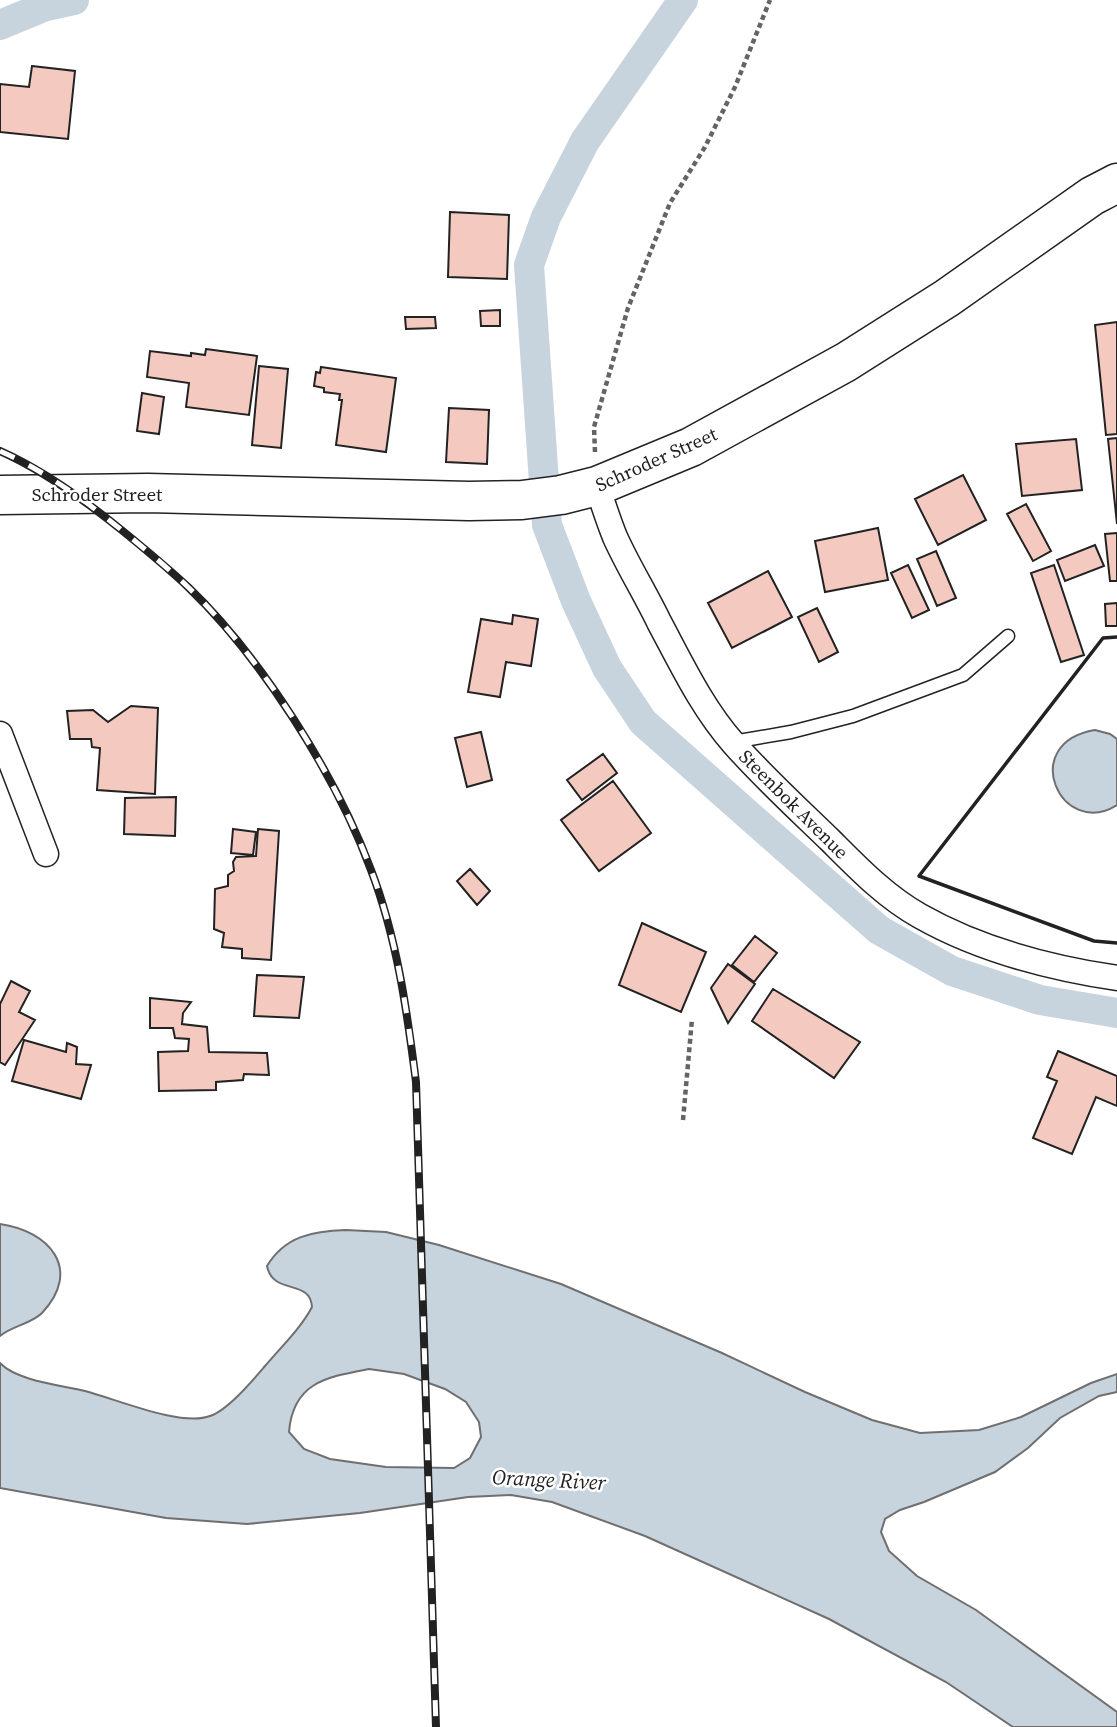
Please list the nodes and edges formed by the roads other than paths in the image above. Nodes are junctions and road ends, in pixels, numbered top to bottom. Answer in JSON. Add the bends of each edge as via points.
{"nodes":[{"id":1,"x":1117,"y":183,"type":"edge"},
{"id":2,"x":579,"y":491,"type":"junction"},
{"id":3,"x":0,"y":495,"type":"edge"},
{"id":4,"x":1008,"y":636,"type":"dead end"},
{"id":5,"x":0,"y":734,"type":"edge"},
{"id":6,"x":732,"y":742,"type":"junction"},
{"id":7,"x":46,"y":854,"type":"dead end"},
{"id":8,"x":1117,"y":978,"type":"edge"}],
"edges":[{"from":1,"to":2,"type":"highway","name":"Schroder Street","via":[[846,362],[691,447]]},
{"from":2,"to":3,"type":"highway","name":"Schroder Street","via":[[522,500],[469,501],[148,493]]},
{"from":2,"to":6,"type":"street","name":"Steenbok Avenue","via":[[615,536],[682,667]]},
{"from":4,"to":6,"type":"lane","via":[[962,675],[853,716]]},
{"from":5,"to":7,"type":"street"},
{"from":6,"to":8,"type":"street","name":"Steenbok Avenue","via":[[859,869],[921,916],[1030,960]]}]}
